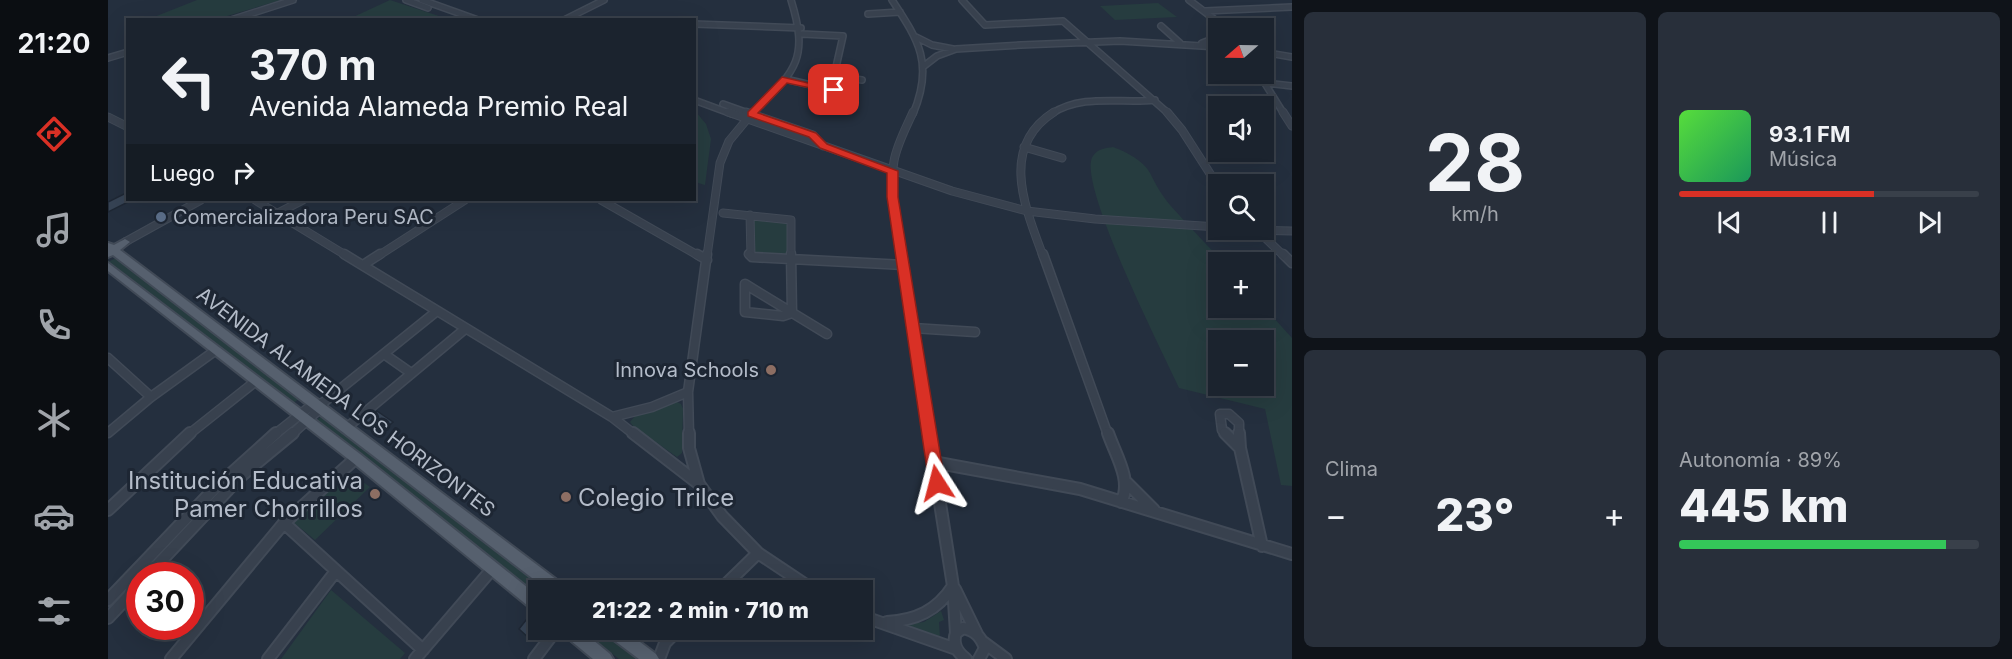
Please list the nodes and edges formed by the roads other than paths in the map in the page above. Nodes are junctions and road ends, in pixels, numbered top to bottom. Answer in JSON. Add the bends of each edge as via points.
{"nodes":[{"id":1,"x":294,"y":0,"type":"edge"},
{"id":2,"x":406,"y":0,"type":"edge"},
{"id":3,"x":422,"y":0,"type":"edge"},
{"id":4,"x":604,"y":0,"type":"edge"},
{"id":5,"x":791,"y":0,"type":"edge"},
{"id":6,"x":892,"y":0,"type":"edge"},
{"id":7,"x":962,"y":0,"type":"edge"},
{"id":8,"x":1190,"y":0,"type":"edge"},
{"id":9,"x":1292,"y":7,"type":"edge"},
{"id":10,"x":1204,"y":11,"type":"junction"},
{"id":11,"x":900,"y":12,"type":"junction"},
{"id":12,"x":868,"y":14,"type":"dead end"},
{"id":13,"x":237,"y":18,"type":"edge"},
{"id":14,"x":456,"y":18,"type":"edge"},
{"id":15,"x":472,"y":18,"type":"edge"},
{"id":16,"x":568,"y":18,"type":"edge"},
{"id":17,"x":1212,"y":18,"type":"edge"},
{"id":18,"x":696,"y":24,"type":"edge"},
{"id":19,"x":1161,"y":26,"type":"dead end"},
{"id":20,"x":802,"y":31,"type":"junction"},
{"id":21,"x":916,"y":38,"type":"junction"},
{"id":22,"x":1208,"y":41,"type":"edge"},
{"id":23,"x":1085,"y":42,"type":"junction"},
{"id":24,"x":1180,"y":43,"type":"junction"},
{"id":25,"x":1196,"y":44,"type":"junction"},
{"id":26,"x":1208,"y":46,"type":"edge"},
{"id":27,"x":956,"y":50,"type":"junction"},
{"id":28,"x":126,"y":53,"type":"edge"},
{"id":29,"x":1274,"y":54,"type":"edge"},
{"id":30,"x":1292,"y":57,"type":"edge"},
{"id":31,"x":108,"y":58,"type":"edge"},
{"id":32,"x":924,"y":66,"type":"junction"},
{"id":33,"x":834,"y":76,"type":"junction"},
{"id":34,"x":785,"y":79,"type":"junction"},
{"id":35,"x":862,"y":81,"type":"dead end"},
{"id":36,"x":1266,"y":84,"type":"edge"},
{"id":37,"x":1274,"y":84,"type":"edge"},
{"id":38,"x":1292,"y":86,"type":"edge"},
{"id":39,"x":826,"y":89,"type":"junction"},
{"id":40,"x":855,"y":95,"type":"dead end"},
{"id":41,"x":696,"y":96,"type":"edge"},
{"id":42,"x":1155,"y":100,"type":"junction"},
{"id":43,"x":696,"y":101,"type":"edge"},
{"id":44,"x":1140,"y":101,"type":"junction"},
{"id":45,"x":1169,"y":114,"type":"junction"},
{"id":46,"x":749,"y":116,"type":"junction"},
{"id":47,"x":108,"y":117,"type":"edge"},
{"id":48,"x":126,"y":126,"type":"edge"},
{"id":49,"x":1292,"y":126,"type":"edge"},
{"id":50,"x":1024,"y":147,"type":"junction"},
{"id":51,"x":1062,"y":158,"type":"dead end"},
{"id":52,"x":892,"y":171,"type":"junction"},
{"id":53,"x":1209,"y":174,"type":"edge"},
{"id":54,"x":199,"y":201,"type":"edge"},
{"id":55,"x":257,"y":201,"type":"edge"},
{"id":56,"x":301,"y":201,"type":"edge"},
{"id":57,"x":463,"y":201,"type":"edge"},
{"id":58,"x":603,"y":201,"type":"edge"},
{"id":59,"x":1027,"y":211,"type":"junction"},
{"id":60,"x":278,"y":213,"type":"junction"},
{"id":61,"x":723,"y":213,"type":"dead end"},
{"id":62,"x":750,"y":215,"type":"junction"},
{"id":63,"x":1208,"y":226,"type":"edge"},
{"id":64,"x":1274,"y":230,"type":"edge"},
{"id":65,"x":1292,"y":231,"type":"edge"},
{"id":66,"x":1268,"y":240,"type":"edge"},
{"id":67,"x":125,"y":242,"type":"joint"},
{"id":68,"x":109,"y":248,"type":"edge"},
{"id":69,"x":792,"y":258,"type":"junction"},
{"id":70,"x":707,"y":260,"type":"junction"},
{"id":71,"x":1292,"y":263,"type":"edge"},
{"id":72,"x":363,"y":265,"type":"junction"},
{"id":73,"x":904,"y":265,"type":"junction"},
{"id":74,"x":108,"y":266,"type":"edge"},
{"id":75,"x":437,"y":311,"type":"junction"},
{"id":76,"x":792,"y":313,"type":"junction"},
{"id":77,"x":913,"y":328,"type":"junction"},
{"id":78,"x":465,"y":329,"type":"junction"},
{"id":79,"x":975,"y":332,"type":"dead end"},
{"id":80,"x":827,"y":334,"type":"dead end"},
{"id":81,"x":216,"y":350,"type":"junction"},
{"id":82,"x":384,"y":354,"type":"junction"},
{"id":83,"x":108,"y":358,"type":"edge"},
{"id":84,"x":411,"y":373,"type":"junction"},
{"id":85,"x":256,"y":381,"type":"junction"},
{"id":86,"x":688,"y":392,"type":"junction"},
{"id":87,"x":151,"y":397,"type":"junction"},
{"id":88,"x":319,"y":405,"type":"junction"},
{"id":89,"x":612,"y":417,"type":"junction"},
{"id":90,"x":303,"y":418,"type":"junction"},
{"id":91,"x":345,"y":429,"type":"junction"},
{"id":92,"x":108,"y":433,"type":"edge"},
{"id":93,"x":1240,"y":448,"type":"dead end"},
{"id":94,"x":356,"y":458,"type":"junction"},
{"id":95,"x":933,"y":462,"type":"junction"},
{"id":96,"x":1125,"y":480,"type":"junction"},
{"id":97,"x":699,"y":484,"type":"junction"},
{"id":98,"x":1121,"y":502,"type":"junction"},
{"id":99,"x":108,"y":510,"type":"edge"},
{"id":100,"x":1157,"y":513,"type":"junction"},
{"id":101,"x":284,"y":523,"type":"junction"},
{"id":102,"x":1262,"y":546,"type":"junction"},
{"id":103,"x":758,"y":553,"type":"junction"},
{"id":104,"x":1292,"y":554,"type":"edge"},
{"id":105,"x":160,"y":562,"type":"edge"},
{"id":106,"x":493,"y":568,"type":"junction"},
{"id":107,"x":336,"y":571,"type":"junction"},
{"id":108,"x":545,"y":580,"type":"edge"},
{"id":109,"x":730,"y":580,"type":"edge"},
{"id":110,"x":798,"y":580,"type":"edge"},
{"id":111,"x":953,"y":586,"type":"junction"},
{"id":112,"x":528,"y":597,"type":"edge"},
{"id":113,"x":126,"y":599,"type":"edge"},
{"id":114,"x":108,"y":600,"type":"edge"},
{"id":115,"x":108,"y":618,"type":"edge"},
{"id":116,"x":873,"y":620,"type":"edge"},
{"id":117,"x":882,"y":623,"type":"junction"},
{"id":118,"x":956,"y":633,"type":"junction"},
{"id":119,"x":980,"y":638,"type":"junction"},
{"id":120,"x":548,"y":640,"type":"edge"},
{"id":121,"x":581,"y":640,"type":"edge"},
{"id":122,"x":625,"y":640,"type":"edge"},
{"id":123,"x":668,"y":640,"type":"edge"},
{"id":124,"x":956,"y":649,"type":"junction"},
{"id":125,"x":419,"y":655,"type":"edge"},
{"id":126,"x":171,"y":659,"type":"edge"},
{"id":127,"x":268,"y":659,"type":"edge"},
{"id":128,"x":534,"y":659,"type":"edge"},
{"id":129,"x":605,"y":659,"type":"edge"},
{"id":130,"x":651,"y":659,"type":"edge"},
{"id":131,"x":659,"y":659,"type":"edge"},
{"id":132,"x":965,"y":659,"type":"edge"},
{"id":133,"x":981,"y":659,"type":"edge"},
{"id":134,"x":1006,"y":659,"type":"edge"}],
"edges":[{"from":1,"to":13,"type":"street"},
{"from":2,"to":14,"type":"street"},
{"from":3,"to":15,"type":"street"},
{"from":4,"to":16,"type":"street"},
{"from":5,"to":20,"type":"street"},
{"from":6,"to":11,"type":"street"},
{"from":7,"to":23,"type":"street","via":[[985,25],[1065,22]]},
{"from":8,"to":10,"type":"street"},
{"from":9,"to":10,"type":"street"},
{"from":10,"to":17,"type":"street"},
{"from":11,"to":12,"type":"street"},
{"from":11,"to":21,"type":"street"},
{"from":18,"to":20,"type":"street"},
{"from":19,"to":24,"type":"street"},
{"from":20,"to":33,"type":"street","via":[[842,34]]},
{"from":20,"to":34,"type":"street","via":[[799,52]]},
{"from":21,"to":27,"type":"street"},
{"from":21,"to":32,"type":"street"},
{"from":22,"to":25,"type":"street"},
{"from":23,"to":24,"type":"street"},
{"from":23,"to":27,"type":"street"},
{"from":23,"to":42,"type":"street"},
{"from":24,"to":25,"type":"street"},
{"from":25,"to":26,"type":"street"},
{"from":27,"to":32,"type":"street","via":[[937,56]]},
{"from":28,"to":31,"type":"street"},
{"from":29,"to":30,"type":"street"},
{"from":32,"to":52,"type":"street","via":[[921,96]]},
{"from":33,"to":35,"type":"street"},
{"from":33,"to":39,"type":"street"},
{"from":34,"to":39,"type":"street"},
{"from":34,"to":46,"type":"street"},
{"from":36,"to":49,"type":"street"},
{"from":37,"to":38,"type":"street"},
{"from":39,"to":40,"type":"street"},
{"from":41,"to":46,"type":"street"},
{"from":42,"to":44,"type":"street"},
{"from":42,"to":45,"type":"street"},
{"from":43,"to":46,"type":"street"},
{"from":44,"to":45,"type":"street"},
{"from":44,"to":50,"type":"street","via":[[1096,101],[1051,112],[1034,127]]},
{"from":45,"to":53,"type":"street"},
{"from":46,"to":52,"type":"street"},
{"from":46,"to":70,"type":"street","via":[[722,152]]},
{"from":47,"to":48,"type":"street"},
{"from":50,"to":51,"type":"street"},
{"from":50,"to":59,"type":"street","via":[[1020,182]]},
{"from":52,"to":59,"type":"street"},
{"from":52,"to":73,"type":"street"},
{"from":54,"to":67,"type":"street"},
{"from":55,"to":60,"type":"street"},
{"from":56,"to":60,"type":"street"},
{"from":57,"to":72,"type":"street"},
{"from":58,"to":70,"type":"street"},
{"from":59,"to":63,"type":"street"},
{"from":59,"to":96,"type":"street"},
{"from":60,"to":72,"type":"street"},
{"from":61,"to":62,"type":"street"},
{"from":62,"to":69,"type":"street","via":[[791,220]]},
{"from":62,"to":69,"type":"street","via":[[750,256]]},
{"from":64,"to":65,"type":"street"},
{"from":66,"to":71,"type":"street"},
{"from":67,"to":68,"type":"main road"},
{"from":68,"to":88,"type":"main road","name":"AVENIDA ALAMEDA LOS HORIZONTES"},
{"from":69,"to":73,"type":"street"},
{"from":69,"to":76,"type":"street"},
{"from":70,"to":86,"type":"street"},
{"from":72,"to":75,"type":"street"},
{"from":73,"to":77,"type":"street"},
{"from":74,"to":81,"type":"main road","name":"AVENIDA ALAMEDA LOS HORIZONTES"},
{"from":75,"to":78,"type":"street"},
{"from":75,"to":82,"type":"street"},
{"from":76,"to":76,"type":"street","via":[[764,296],[745,284],[745,312],[783,316]]},
{"from":76,"to":80,"type":"street"},
{"from":77,"to":79,"type":"street"},
{"from":77,"to":95,"type":"street"},
{"from":78,"to":84,"type":"street"},
{"from":78,"to":89,"type":"street"},
{"from":81,"to":85,"type":"main road","name":"AVENIDA ALAMEDA LOS HORIZONTES"},
{"from":81,"to":87,"type":"street"},
{"from":82,"to":84,"type":"street"},
{"from":82,"to":88,"type":"street"},
{"from":83,"to":87,"type":"street"},
{"from":84,"to":91,"type":"street"},
{"from":85,"to":90,"type":"main road","name":"AVENIDA ALAMEDA LOS HORIZONTES"},
{"from":85,"to":99,"type":"street","via":[[195,428]]},
{"from":86,"to":89,"type":"street"},
{"from":86,"to":97,"type":"street","via":[[689,448]]},
{"from":87,"to":92,"type":"street"},
{"from":88,"to":90,"type":"street"},
{"from":88,"to":91,"type":"main road","name":"AVENIDA ALAMEDA LOS HORIZONTES"},
{"from":89,"to":97,"type":"street"},
{"from":90,"to":94,"type":"main road","name":"AVENIDA ALAMEDA LOS HORIZONTES"},
{"from":90,"to":105,"type":"street","via":[[241,476]]},
{"from":90,"to":114,"type":"street","via":[[233,470]]},
{"from":91,"to":108,"type":"main road","name":"AVENIDA ALAMEDA LOS HORIZONTES"},
{"from":93,"to":102,"type":"street"},
{"from":94,"to":101,"type":"street"},
{"from":94,"to":106,"type":"main road","name":"AVENIDA ALAMEDA LOS HORIZONTES"},
{"from":95,"to":98,"type":"street","via":[[1080,489]]},
{"from":95,"to":111,"type":"street"},
{"from":96,"to":98,"type":"street","via":[[1126,494]]},
{"from":96,"to":100,"type":"street"},
{"from":97,"to":103,"type":"street","via":[[722,516]]},
{"from":98,"to":100,"type":"street"},
{"from":100,"to":102,"type":"street"},
{"from":101,"to":107,"type":"street"},
{"from":101,"to":126,"type":"street"},
{"from":102,"to":104,"type":"street"},
{"from":103,"to":109,"type":"street"},
{"from":103,"to":110,"type":"street"},
{"from":106,"to":112,"type":"main road","name":"AVENIDA ALAMEDA LOS HORIZONTES"},
{"from":106,"to":125,"type":"street"},
{"from":107,"to":125,"type":"street"},
{"from":107,"to":127,"type":"street"},
{"from":111,"to":117,"type":"street","via":[[932,611],[917,618]]},
{"from":111,"to":118,"type":"street"},
{"from":111,"to":119,"type":"street"},
{"from":113,"to":115,"type":"street"},
{"from":116,"to":117,"type":"street"},
{"from":117,"to":124,"type":"street"},
{"from":118,"to":119,"type":"street","via":[[963,628]]},
{"from":118,"to":124,"type":"street"},
{"from":119,"to":133,"type":"street","via":[[985,648]]},
{"from":119,"to":134,"type":"street"},
{"from":120,"to":128,"type":"street"},
{"from":121,"to":129,"type":"main road"},
{"from":122,"to":130,"type":"main road"},
{"from":123,"to":131,"type":"street"},
{"from":124,"to":132,"type":"street"}]}
